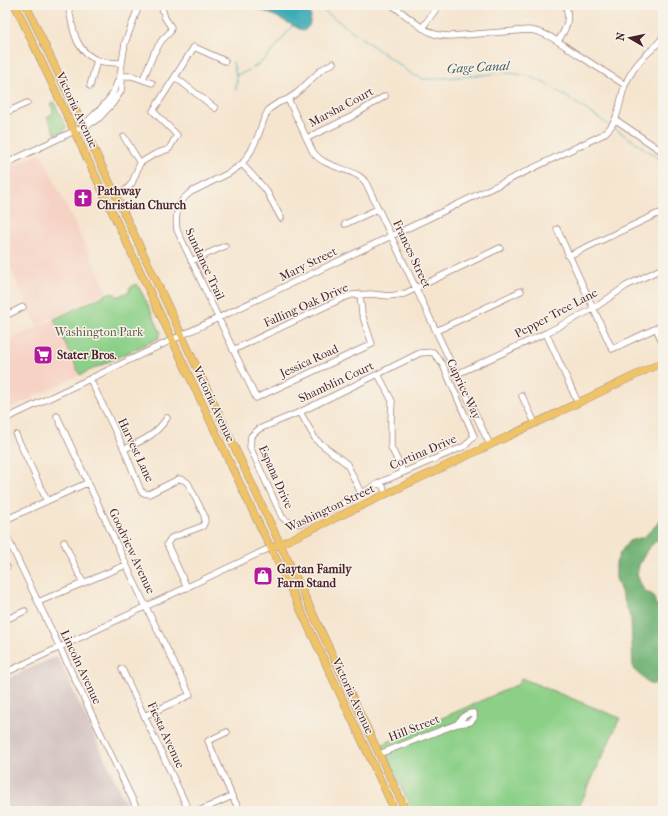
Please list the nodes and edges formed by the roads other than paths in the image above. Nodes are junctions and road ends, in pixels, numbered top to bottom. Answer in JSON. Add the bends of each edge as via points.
{"nodes":[{"id":1,"x":15,"y":5,"type":"edge"},
{"id":2,"x":26,"y":5,"type":"edge"},
{"id":3,"x":68,"y":5,"type":"edge"},
{"id":4,"x":130,"y":5,"type":"edge"},
{"id":5,"x":161,"y":5,"type":"edge"},
{"id":6,"x":392,"y":5,"type":"edge"},
{"id":7,"x":439,"y":5,"type":"edge"},
{"id":8,"x":566,"y":5,"type":"edge"},
{"id":9,"x":140,"y":7,"type":"edge"},
{"id":10,"x":422,"y":28,"type":"junction"},
{"id":11,"x":663,"y":36,"type":"edge"},
{"id":12,"x":558,"y":42,"type":"junction"},
{"id":13,"x":661,"y":44,"type":"edge"},
{"id":14,"x":97,"y":60,"type":"junction"},
{"id":15,"x":225,"y":61,"type":"dead end"},
{"id":16,"x":121,"y":63,"type":"junction"},
{"id":17,"x":333,"y":63,"type":"dead end"},
{"id":18,"x":120,"y":76,"type":"junction"},
{"id":19,"x":175,"y":77,"type":"junction"},
{"id":20,"x":143,"y":79,"type":"junction"},
{"id":21,"x":152,"y":83,"type":"dead end"},
{"id":22,"x":625,"y":85,"type":"junction"},
{"id":23,"x":90,"y":86,"type":"dead end"},
{"id":24,"x":385,"y":96,"type":"dead end"},
{"id":25,"x":288,"y":99,"type":"junction"},
{"id":26,"x":27,"y":103,"type":"dead end"},
{"id":27,"x":215,"y":108,"type":"dead end"},
{"id":28,"x":5,"y":113,"type":"edge"},
{"id":29,"x":613,"y":124,"type":"junction"},
{"id":30,"x":83,"y":127,"type":"junction"},
{"id":31,"x":74,"y":131,"type":"junction"},
{"id":32,"x":124,"y":137,"type":"dead end"},
{"id":33,"x":307,"y":138,"type":"junction"},
{"id":34,"x":663,"y":152,"type":"edge"},
{"id":35,"x":140,"y":163,"type":"junction"},
{"id":36,"x":5,"y":164,"type":"edge"},
{"id":37,"x":242,"y":164,"type":"junction"},
{"id":38,"x":116,"y":196,"type":"junction"},
{"id":39,"x":378,"y":209,"type":"junction"},
{"id":40,"x":663,"y":212,"type":"edge"},
{"id":41,"x":281,"y":218,"type":"dead end"},
{"id":42,"x":345,"y":224,"type":"dead end"},
{"id":43,"x":557,"y":229,"type":"dead end"},
{"id":44,"x":392,"y":236,"type":"junction"},
{"id":45,"x":225,"y":246,"type":"dead end"},
{"id":46,"x":500,"y":248,"type":"dead end"},
{"id":47,"x":568,"y":256,"type":"junction"},
{"id":48,"x":191,"y":261,"type":"junction"},
{"id":49,"x":663,"y":268,"type":"edge"},
{"id":50,"x":416,"y":288,"type":"junction"},
{"id":51,"x":521,"y":291,"type":"dead end"},
{"id":52,"x":360,"y":294,"type":"junction"},
{"id":53,"x":23,"y":307,"type":"dead end"},
{"id":54,"x":593,"y":309,"type":"junction"},
{"id":55,"x":5,"y":316,"type":"edge"},
{"id":56,"x":218,"y":319,"type":"junction"},
{"id":57,"x":663,"y":325,"type":"edge"},
{"id":58,"x":656,"y":328,"type":"junction"},
{"id":59,"x":436,"y":331,"type":"junction"},
{"id":60,"x":546,"y":333,"type":"junction"},
{"id":61,"x":182,"y":335,"type":"junction"},
{"id":62,"x":172,"y":340,"type":"junction"},
{"id":63,"x":663,"y":344,"type":"edge"},
{"id":64,"x":233,"y":350,"type":"junction"},
{"id":65,"x":433,"y":352,"type":"joint"},
{"id":66,"x":663,"y":362,"type":"edge"},
{"id":67,"x":378,"y":374,"type":"junction"},
{"id":68,"x":457,"y":374,"type":"junction"},
{"id":69,"x":90,"y":379,"type":"junction"},
{"id":70,"x":522,"y":396,"type":"dead end"},
{"id":71,"x":256,"y":398,"type":"joint"},
{"id":72,"x":578,"y":402,"type":"junction"},
{"id":73,"x":300,"y":412,"type":"junction"},
{"id":74,"x":57,"y":416,"type":"dead end"},
{"id":75,"x":167,"y":418,"type":"dead end"},
{"id":76,"x":5,"y":419,"type":"edge"},
{"id":77,"x":535,"y":423,"type":"junction"},
{"id":78,"x":16,"y":435,"type":"dead end"},
{"id":79,"x":251,"y":436,"type":"joint"},
{"id":80,"x":474,"y":436,"type":"joint"},
{"id":81,"x":490,"y":445,"type":"junction"},
{"id":82,"x":124,"y":449,"type":"junction"},
{"id":83,"x":403,"y":472,"type":"junction"},
{"id":84,"x":381,"y":482,"type":"junction"},
{"id":85,"x":87,"y":483,"type":"junction"},
{"id":86,"x":361,"y":493,"type":"junction"},
{"id":87,"x":386,"y":494,"type":"junction"},
{"id":88,"x":47,"y":501,"type":"junction"},
{"id":89,"x":5,"y":520,"type":"edge"},
{"id":90,"x":290,"y":523,"type":"joint"},
{"id":91,"x":5,"y":533,"type":"edge"},
{"id":92,"x":64,"y":542,"type":"dead end"},
{"id":93,"x":280,"y":544,"type":"junction"},
{"id":94,"x":270,"y":548,"type":"junction"},
{"id":95,"x":126,"y":565,"type":"junction"},
{"id":96,"x":83,"y":583,"type":"junction"},
{"id":97,"x":188,"y":588,"type":"junction"},
{"id":98,"x":38,"y":602,"type":"junction"},
{"id":99,"x":146,"y":607,"type":"junction"},
{"id":100,"x":25,"y":611,"type":"dead end"},
{"id":101,"x":5,"y":620,"type":"edge"},
{"id":102,"x":60,"y":647,"type":"junction"},
{"id":103,"x":122,"y":669,"type":"dead end"},
{"id":104,"x":5,"y":673,"type":"edge"},
{"id":105,"x":144,"y":716,"type":"junction"},
{"id":106,"x":457,"y":724,"type":"dead end"},
{"id":107,"x":227,"y":732,"type":"dead end"},
{"id":108,"x":378,"y":754,"type":"junction"},
{"id":109,"x":232,"y":796,"type":"junction"},
{"id":110,"x":138,"y":811,"type":"edge"},
{"id":111,"x":190,"y":811,"type":"edge"},
{"id":112,"x":199,"y":811,"type":"edge"},
{"id":113,"x":240,"y":811,"type":"edge"},
{"id":114,"x":395,"y":811,"type":"edge"},
{"id":115,"x":406,"y":811,"type":"edge"}],
"edges":[{"from":1,"to":31,"type":"main road","name":"Victoria Avenue"},
{"from":2,"to":30,"type":"main road","name":"Victoria Avenue"},
{"from":3,"to":14,"type":"street","via":[[76,39],[86,53]]},
{"from":4,"to":9,"type":"street"},
{"from":5,"to":20,"type":"street","via":[[171,29],[154,53]]},
{"from":6,"to":10,"type":"street"},
{"from":7,"to":10,"type":"street"},
{"from":8,"to":12,"type":"street","via":[[567,23]]},
{"from":9,"to":16,"type":"street","via":[[125,43]]},
{"from":10,"to":12,"type":"street","via":[[433,34],[451,36],[535,30]]},
{"from":11,"to":13,"type":"street"},
{"from":12,"to":22,"type":"street"},
{"from":13,"to":22,"type":"street","via":[[641,59]]},
{"from":14,"to":16,"type":"street"},
{"from":14,"to":23,"type":"street"},
{"from":15,"to":19,"type":"street","via":[[194,47]]},
{"from":16,"to":18,"type":"street"},
{"from":17,"to":25,"type":"street","name":"Sundance Trail","via":[[321,70]]},
{"from":18,"to":20,"type":"street"},
{"from":18,"to":30,"type":"street","via":[[121,91],[113,103],[99,118]]},
{"from":19,"to":27,"type":"street"},
{"from":19,"to":35,"type":"street","via":[[153,110],[177,135],[169,149]]},
{"from":20,"to":21,"type":"street"},
{"from":22,"to":29,"type":"street"},
{"from":24,"to":33,"type":"street","name":"Marsha Court"},
{"from":25,"to":33,"type":"street","name":"Frances Street"},
{"from":25,"to":37,"type":"street","name":"Sundance Trail","via":[[269,109],[251,151]]},
{"from":26,"to":28,"type":"street"},
{"from":29,"to":34,"type":"street"},
{"from":29,"to":44,"type":"street","name":"Mary Street","via":[[602,135]]},
{"from":30,"to":31,"type":"street"},
{"from":30,"to":38,"type":"main road","name":"Victoria Avenue"},
{"from":31,"to":36,"type":"street"},
{"from":31,"to":62,"type":"main road","name":"Victoria Avenue"},
{"from":32,"to":35,"type":"street"},
{"from":33,"to":39,"type":"street","name":"Frances Street","via":[[317,157],[360,176]]},
{"from":35,"to":38,"type":"street","via":[[132,183]]},
{"from":37,"to":41,"type":"street","via":[[263,185]]},
{"from":37,"to":48,"type":"street","name":"Sundance Trail","via":[[191,192],[179,205],[175,220],[177,230]]},
{"from":38,"to":61,"type":"main road","name":"Victoria Avenue"},
{"from":39,"to":42,"type":"street"},
{"from":39,"to":44,"type":"street","name":"Frances Street"},
{"from":40,"to":47,"type":"street"},
{"from":43,"to":47,"type":"street"},
{"from":44,"to":50,"type":"street","name":"Frances Street"},
{"from":44,"to":56,"type":"street","name":"Mary Street"},
{"from":45,"to":48,"type":"street"},
{"from":46,"to":50,"type":"street","name":"Falling Oak Drive"},
{"from":47,"to":54,"type":"street"},
{"from":48,"to":56,"type":"street","name":"Sundance Trail"},
{"from":49,"to":54,"type":"street","name":"Pepper Tree Lane","via":[[626,286]]},
{"from":50,"to":52,"type":"street","name":"Falling Oak Drive","via":[[393,296]]},
{"from":50,"to":59,"type":"street","name":"Frances Street"},
{"from":51,"to":59,"type":"street"},
{"from":52,"to":64,"type":"street","name":"Falling Oak Drive","via":[[352,294]]},
{"from":52,"to":71,"type":"street","name":"Jessica Road","via":[[362,314],[372,344]]},
{"from":53,"to":55,"type":"street"},
{"from":54,"to":58,"type":"street","via":[[612,349]]},
{"from":54,"to":60,"type":"street","name":"Pepper Tree Lane"},
{"from":56,"to":61,"type":"street","name":"Mary Street"},
{"from":56,"to":64,"type":"street","name":"Sundance Trail"},
{"from":57,"to":58,"type":"street"},
{"from":58,"to":63,"type":"street"},
{"from":59,"to":68,"type":"street","name":"Frances Street"},
{"from":60,"to":68,"type":"street","name":"Pepper Tree Lane"},
{"from":60,"to":72,"type":"street"},
{"from":61,"to":62,"type":"street","name":"Mary Street"},
{"from":61,"to":93,"type":"main road","name":"Victoria Avenue"},
{"from":62,"to":69,"type":"street","name":"Mary Street"},
{"from":62,"to":94,"type":"main road","name":"Victoria Avenue"},
{"from":64,"to":71,"type":"street","name":"Sundance Trail"},
{"from":65,"to":67,"type":"street","name":"Shamblin Court","via":[[420,353]]},
{"from":65,"to":80,"type":"street","name":"Caprice Way","via":[[442,365]]},
{"from":66,"to":72,"type":"main road","name":"Washington Street"},
{"from":67,"to":73,"type":"street","name":"Shamblin Court"},
{"from":67,"to":83,"type":"street","via":[[392,401],[390,447]]},
{"from":68,"to":81,"type":"street","name":"Frances Street"},
{"from":69,"to":76,"type":"street","name":"Mary Street"},
{"from":69,"to":82,"type":"street","name":"Harvest Lane"},
{"from":70,"to":77,"type":"street"},
{"from":72,"to":77,"type":"main road","name":"Washington Street"},
{"from":73,"to":79,"type":"street","name":"Shamblin Court","via":[[259,429]]},
{"from":73,"to":86,"type":"street","via":[[316,440],[347,464]]},
{"from":74,"to":85,"type":"street","name":"Goodview Avenue"},
{"from":75,"to":82,"type":"street","via":[[155,433]]},
{"from":77,"to":81,"type":"main road","name":"Washington Street"},
{"from":78,"to":88,"type":"street"},
{"from":79,"to":90,"type":"street","name":"Espana Drive","via":[[250,447],[282,517]]},
{"from":80,"to":83,"type":"street","name":"Cortina Drive","via":[[465,446]]},
{"from":81,"to":87,"type":"main road","name":"Washington Street"},
{"from":82,"to":97,"type":"street","name":"Harvest Lane","via":[[141,491],[148,494],[179,479],[184,480],[204,515],[203,526],[171,538],[166,544]]},
{"from":83,"to":84,"type":"street","name":"Cortina Drive"},
{"from":84,"to":86,"type":"street","name":"Cortina Drive"},
{"from":84,"to":87,"type":"street"},
{"from":85,"to":88,"type":"street"},
{"from":85,"to":95,"type":"street","name":"Goodview Avenue"},
{"from":86,"to":90,"type":"street","name":"Cortina Drive","via":[[301,523]]},
{"from":87,"to":93,"type":"main road","name":"Washington Street"},
{"from":88,"to":89,"type":"street"},
{"from":91,"to":98,"type":"street","name":"Lincoln Avenue"},
{"from":92,"to":96,"type":"street"},
{"from":93,"to":94,"type":"main road","name":"Washington Street"},
{"from":93,"to":108,"type":"main road","name":"Victoria Avenue"},
{"from":94,"to":97,"type":"street","name":"Washington Street"},
{"from":94,"to":114,"type":"main road","name":"Victoria Avenue"},
{"from":95,"to":96,"type":"street"},
{"from":95,"to":99,"type":"street","name":"Goodview Avenue"},
{"from":96,"to":98,"type":"street"},
{"from":97,"to":99,"type":"street","name":"Washington Street"},
{"from":98,"to":102,"type":"street","name":"Lincoln Avenue"},
{"from":99,"to":102,"type":"street","name":"Washington Street"},
{"from":99,"to":105,"type":"street","name":"Goodview Avenue","via":[[190,695]]},
{"from":100,"to":101,"type":"street"},
{"from":102,"to":104,"type":"street","name":"Washington Street"},
{"from":102,"to":110,"type":"street","name":"Lincoln Avenue"},
{"from":103,"to":105,"type":"street","name":"Fiesta Avenue"},
{"from":105,"to":111,"type":"street","name":"Fiesta Avenue"},
{"from":106,"to":108,"type":"street","name":"Hill Street"},
{"from":107,"to":109,"type":"street","via":[[208,741]]},
{"from":108,"to":115,"type":"main road","name":"Victoria Avenue"},
{"from":109,"to":112,"type":"street"},
{"from":109,"to":113,"type":"street"}]}
